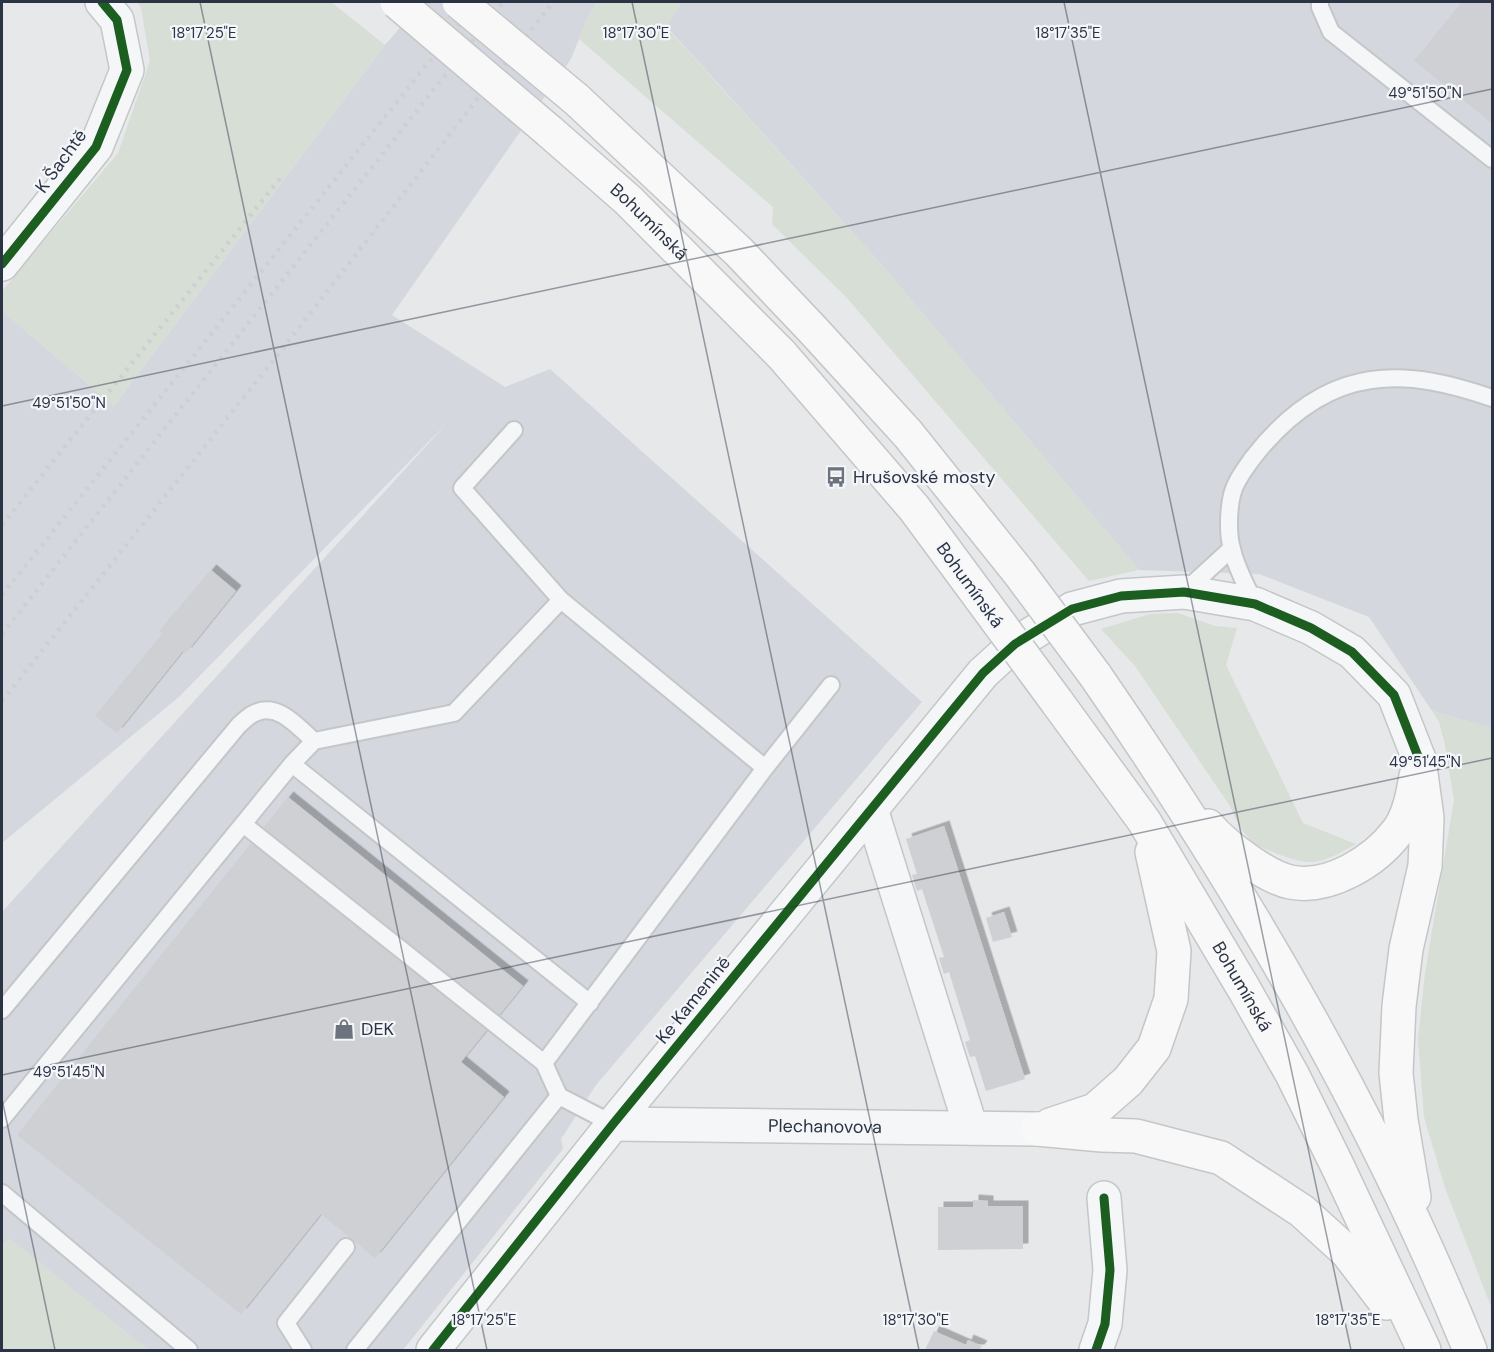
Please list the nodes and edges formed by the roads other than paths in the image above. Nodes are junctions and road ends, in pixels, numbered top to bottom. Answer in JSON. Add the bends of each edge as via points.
{"nodes":[{"id":1,"x":102,"y":2,"type":"edge"},
{"id":2,"x":397,"y":2,"type":"edge"},
{"id":3,"x":459,"y":2,"type":"edge"},
{"id":4,"x":1320,"y":2,"type":"edge"},
{"id":5,"x":1492,"y":159,"type":"edge"},
{"id":6,"x":2,"y":264,"type":"edge"},
{"id":7,"x":1492,"y":398,"type":"edge"},
{"id":8,"x":514,"y":430,"type":"dead end"},
{"id":9,"x":1231,"y":549,"type":"junction"},
{"id":10,"x":1184,"y":592,"type":"junction"},
{"id":11,"x":561,"y":600,"type":"junction"},
{"id":12,"x":1255,"y":604,"type":"junction"},
{"id":13,"x":831,"y":685,"type":"dead end"},
{"id":14,"x":314,"y":741,"type":"junction"},
{"id":15,"x":1419,"y":759,"type":"junction"},
{"id":16,"x":292,"y":764,"type":"junction"},
{"id":17,"x":765,"y":768,"type":"junction"},
{"id":18,"x":1164,"y":775,"type":"junction"},
{"id":19,"x":871,"y":809,"type":"junction"},
{"id":20,"x":1144,"y":821,"type":"junction"},
{"id":21,"x":243,"y":824,"type":"junction"},
{"id":22,"x":590,"y":1003,"type":"junction"},
{"id":23,"x":2,"y":1010,"type":"edge"},
{"id":24,"x":544,"y":1063,"type":"junction"},
{"id":25,"x":559,"y":1096,"type":"junction"},
{"id":26,"x":2,"y":1119,"type":"edge"},
{"id":27,"x":613,"y":1124,"type":"junction"},
{"id":28,"x":971,"y":1128,"type":"junction"},
{"id":29,"x":1037,"y":1129,"type":"junction"},
{"id":30,"x":2,"y":1193,"type":"edge"},
{"id":31,"x":1104,"y":1198,"type":"dead end"},
{"id":32,"x":1421,"y":1237,"type":"junction"},
{"id":33,"x":346,"y":1247,"type":"dead end"},
{"id":34,"x":189,"y":1350,"type":"edge"},
{"id":35,"x":303,"y":1350,"type":"edge"},
{"id":36,"x":355,"y":1350,"type":"edge"},
{"id":37,"x":433,"y":1350,"type":"edge"},
{"id":38,"x":1096,"y":1350,"type":"edge"},
{"id":39,"x":1424,"y":1350,"type":"edge"},
{"id":40,"x":1470,"y":1350,"type":"edge"}],
"edges":[{"from":1,"to":6,"type":"street","name":"K Šachtě","via":[[117,20],[127,70],[96,147]]},
{"from":2,"to":20,"type":"main road","name":"Bohumínská","bridge":true,"via":[[628,200],[782,356],[914,508]]},
{"from":3,"to":18,"type":"main road","bridge":true,"via":[[576,99],[739,252],[908,434],[1020,574]]},
{"from":4,"to":5,"type":"lane","via":[[1331,32]]},
{"from":7,"to":9,"type":"lane","via":[[1459,387],[1399,378],[1342,386],[1315,399],[1276,430],[1236,483],[1231,501]]},
{"from":8,"to":11,"type":"lane","via":[[462,488]]},
{"from":9,"to":10,"type":"lane"},
{"from":9,"to":12,"type":"lane"},
{"from":10,"to":12,"type":"street","name":"Ke Kamenině"},
{"from":10,"to":19,"type":"street","name":"Ke Kamenině","via":[[1121,596],[1072,609],[1015,644],[983,673]]},
{"from":11,"to":14,"type":"lane","via":[[454,713]]},
{"from":11,"to":17,"type":"lane"},
{"from":12,"to":15,"type":"street","name":"Ke Kamenině","via":[[1311,628],[1352,652],[1394,694]]},
{"from":13,"to":17,"type":"lane"},
{"from":14,"to":16,"type":"lane"},
{"from":14,"to":23,"type":"lane","via":[[280,713],[268,710],[255,713],[239,725]]},
{"from":15,"to":18,"type":"main road","via":[[1412,798],[1398,831],[1366,863],[1336,877],[1307,884],[1289,882],[1239,853],[1211,830]]},
{"from":15,"to":32,"type":"main road","via":[[1427,819],[1425,866],[1406,949],[1396,1073]]},
{"from":16,"to":21,"type":"lane"},
{"from":16,"to":22,"type":"lane"},
{"from":17,"to":22,"type":"lane"},
{"from":18,"to":32,"type":"main road","via":[[1281,965],[1372,1135]]},
{"from":19,"to":27,"type":"street","name":"Ke Kamenině"},
{"from":19,"to":28,"type":"street"},
{"from":20,"to":29,"type":"main road","via":[[1174,951],[1171,999],[1154,1048],[1128,1081],[1095,1110]]},
{"from":20,"to":39,"type":"main road","name":"Bohumínská","via":[[1292,1074]]},
{"from":21,"to":24,"type":"lane"},
{"from":21,"to":26,"type":"lane"},
{"from":22,"to":24,"type":"lane"},
{"from":24,"to":25,"type":"lane"},
{"from":25,"to":27,"type":"lane"},
{"from":25,"to":36,"type":"lane"},
{"from":27,"to":28,"type":"street","name":"Plechanovova"},
{"from":27,"to":37,"type":"street","name":"Ke Kamenině"},
{"from":28,"to":29,"type":"street","name":"Plechanovova"},
{"from":29,"to":39,"type":"main road","via":[[1136,1136],[1221,1158],[1302,1211],[1347,1252]]},
{"from":30,"to":34,"type":"lane"},
{"from":31,"to":38,"type":"street","via":[[1110,1270],[1105,1324]]},
{"from":32,"to":40,"type":"main road"},
{"from":33,"to":35,"type":"lane","via":[[286,1323]]}]}
